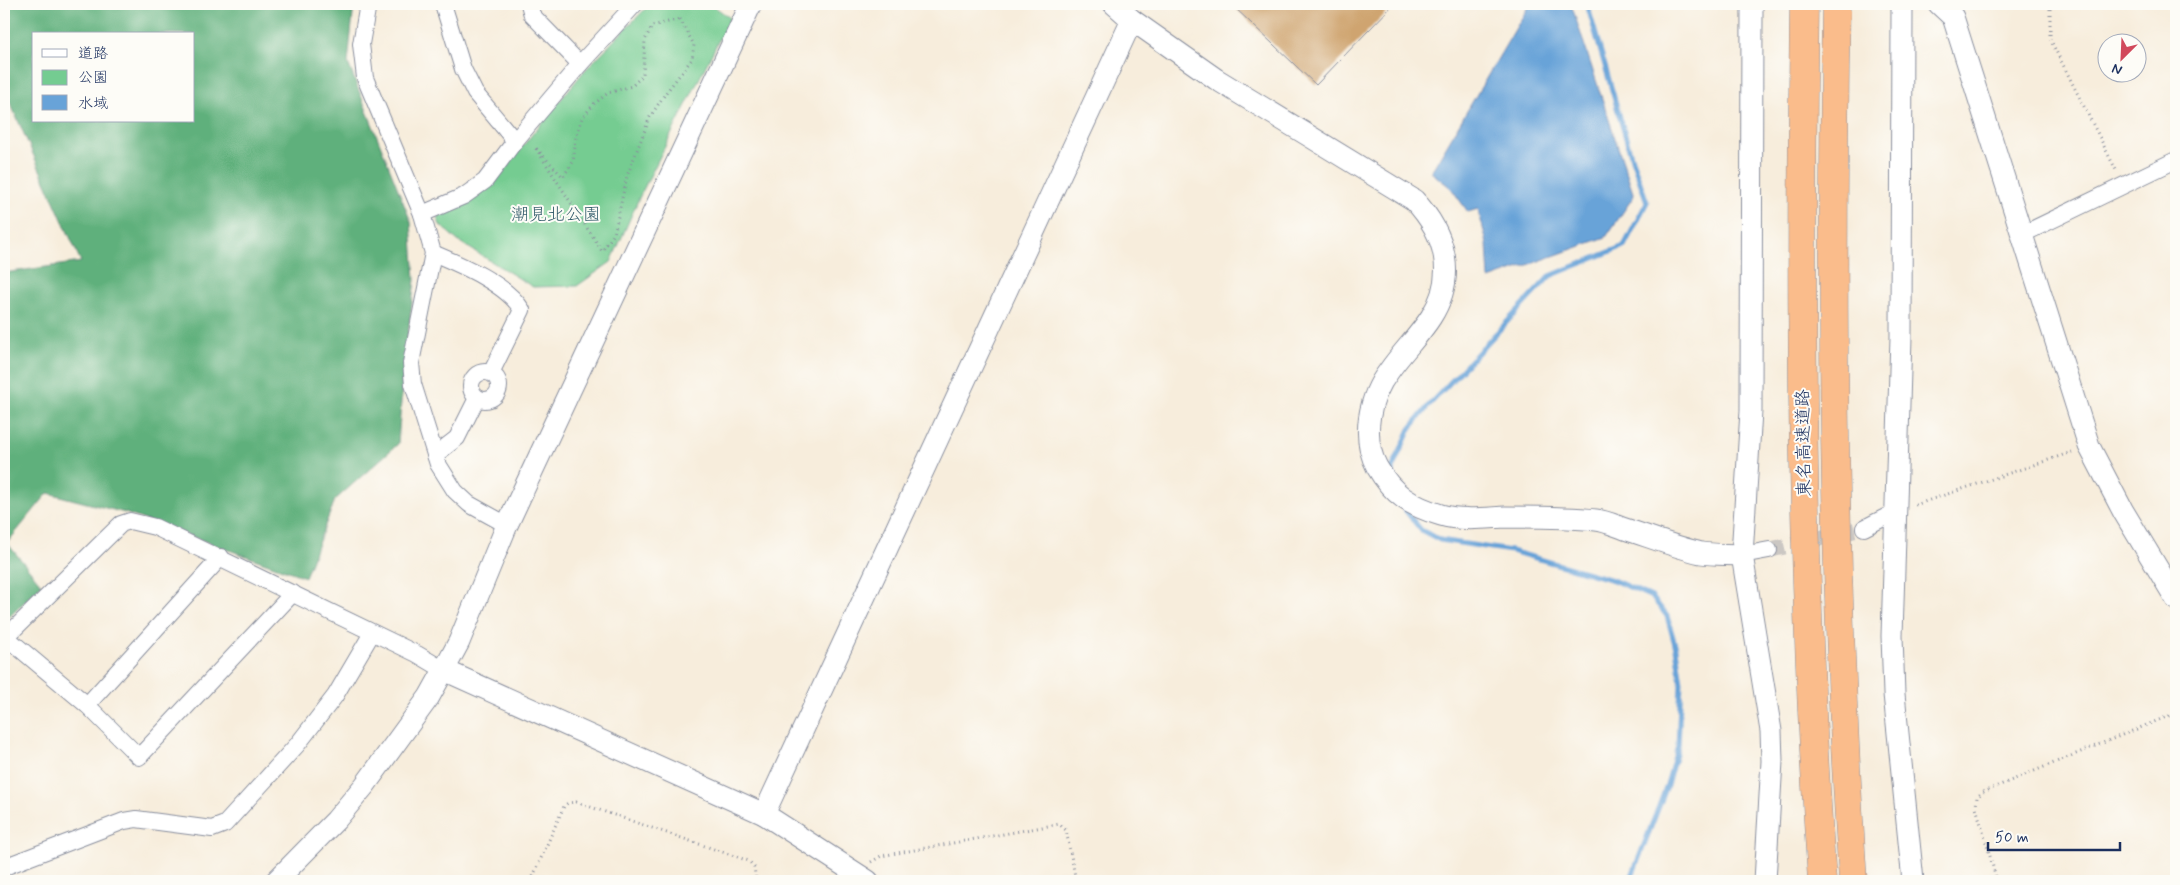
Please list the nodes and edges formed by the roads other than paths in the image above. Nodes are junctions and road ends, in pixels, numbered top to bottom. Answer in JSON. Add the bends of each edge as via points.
{"nodes":[{"id":1,"x":368,"y":4,"type":"edge"},
{"id":2,"x":443,"y":4,"type":"edge"},
{"id":3,"x":529,"y":4,"type":"edge"},
{"id":4,"x":635,"y":4,"type":"edge"},
{"id":5,"x":751,"y":4,"type":"edge"},
{"id":6,"x":1114,"y":4,"type":"edge"},
{"id":7,"x":1752,"y":4,"type":"edge"},
{"id":8,"x":1804,"y":4,"type":"edge"},
{"id":9,"x":1836,"y":4,"type":"edge"},
{"id":10,"x":1902,"y":4,"type":"edge"},
{"id":11,"x":1939,"y":4,"type":"edge"},
{"id":12,"x":1132,"y":20,"type":"junction"},
{"id":13,"x":580,"y":64,"type":"junction"},
{"id":14,"x":515,"y":141,"type":"junction"},
{"id":15,"x":2176,"y":160,"type":"edge"},
{"id":16,"x":422,"y":214,"type":"junction"},
{"id":17,"x":2021,"y":235,"type":"junction"},
{"id":18,"x":433,"y":252,"type":"junction"},
{"id":19,"x":435,"y":455,"type":"junction"},
{"id":20,"x":1897,"y":511,"type":"junction"},
{"id":21,"x":507,"y":525,"type":"junction"},
{"id":22,"x":1864,"y":528,"type":"tunnel mouth"},
{"id":23,"x":1769,"y":550,"type":"tunnel mouth"},
{"id":24,"x":1742,"y":555,"type":"junction"},
{"id":25,"x":221,"y":557,"type":"junction"},
{"id":26,"x":293,"y":593,"type":"junction"},
{"id":27,"x":2176,"y":599,"type":"edge"},
{"id":28,"x":372,"y":633,"type":"junction"},
{"id":29,"x":5,"y":638,"type":"edge"},
{"id":30,"x":444,"y":670,"type":"junction"},
{"id":31,"x":87,"y":705,"type":"junction"},
{"id":32,"x":764,"y":814,"type":"junction"},
{"id":33,"x":6,"y":864,"type":"edge"},
{"id":34,"x":861,"y":876,"type":"edge"},
{"id":35,"x":276,"y":881,"type":"edge"},
{"id":36,"x":1765,"y":881,"type":"edge"},
{"id":37,"x":1822,"y":881,"type":"edge"},
{"id":38,"x":1853,"y":881,"type":"edge"},
{"id":39,"x":1913,"y":881,"type":"edge"}],
"edges":[{"from":1,"to":16,"type":"street","via":[[361,44],[365,78]]},
{"from":2,"to":14,"type":"street","via":[[463,69],[475,93]]},
{"from":3,"to":13,"type":"street","via":[[532,15]]},
{"from":4,"to":13,"type":"street"},
{"from":5,"to":21,"type":"street"},
{"from":6,"to":12,"type":"street"},
{"from":7,"to":24,"type":"street","via":[[1751,412]]},
{"from":8,"to":37,"type":"highway","name":"東名高速道路","via":[[1803,348],[1807,577]]},
{"from":9,"to":38,"type":"highway","name":"東名高速道路","via":[[1834,337],[1838,578]]},
{"from":10,"to":20,"type":"street"},
{"from":11,"to":17,"type":"street","via":[[1953,17]]},
{"from":12,"to":24,"type":"street","via":[[1216,79],[1414,200],[1438,232],[1446,271],[1442,294],[1432,316],[1388,372],[1370,411],[1371,455],[1391,488],[1402,499],[1443,516],[1599,520],[1702,553]]},
{"from":12,"to":32,"type":"street"},
{"from":13,"to":14,"type":"street"},
{"from":14,"to":16,"type":"street","via":[[485,181],[464,196]]},
{"from":15,"to":17,"type":"street"},
{"from":16,"to":18,"type":"street"},
{"from":17,"to":27,"type":"street","via":[[2089,446],[2123,511]]},
{"from":18,"to":19,"type":"street","via":[[411,374]]},
{"from":18,"to":19,"type":"street","via":[[488,279],[522,310],[491,372],[482,372],[471,381],[471,390],[477,398],[457,438]]},
{"from":19,"to":21,"type":"street","via":[[455,491],[469,504]]},
{"from":20,"to":22,"type":"street"},
{"from":20,"to":39,"type":"street","via":[[1893,675]]},
{"from":21,"to":30,"type":"street","via":[[459,642]]},
{"from":23,"to":24,"type":"street"},
{"from":24,"to":36,"type":"street","via":[[1771,731]]},
{"from":25,"to":26,"type":"street"},
{"from":25,"to":29,"type":"street","via":[[155,527],[130,520],[121,524]]},
{"from":25,"to":31,"type":"street"},
{"from":26,"to":28,"type":"street"},
{"from":26,"to":31,"type":"street","via":[[140,757]]},
{"from":28,"to":30,"type":"street"},
{"from":28,"to":33,"type":"street","via":[[335,696],[297,745],[225,824],[212,830],[136,819],[124,821]]},
{"from":29,"to":31,"type":"street"},
{"from":30,"to":32,"type":"street"},
{"from":30,"to":35,"type":"street","via":[[429,697],[365,785],[336,820]]},
{"from":32,"to":34,"type":"street"}]}
